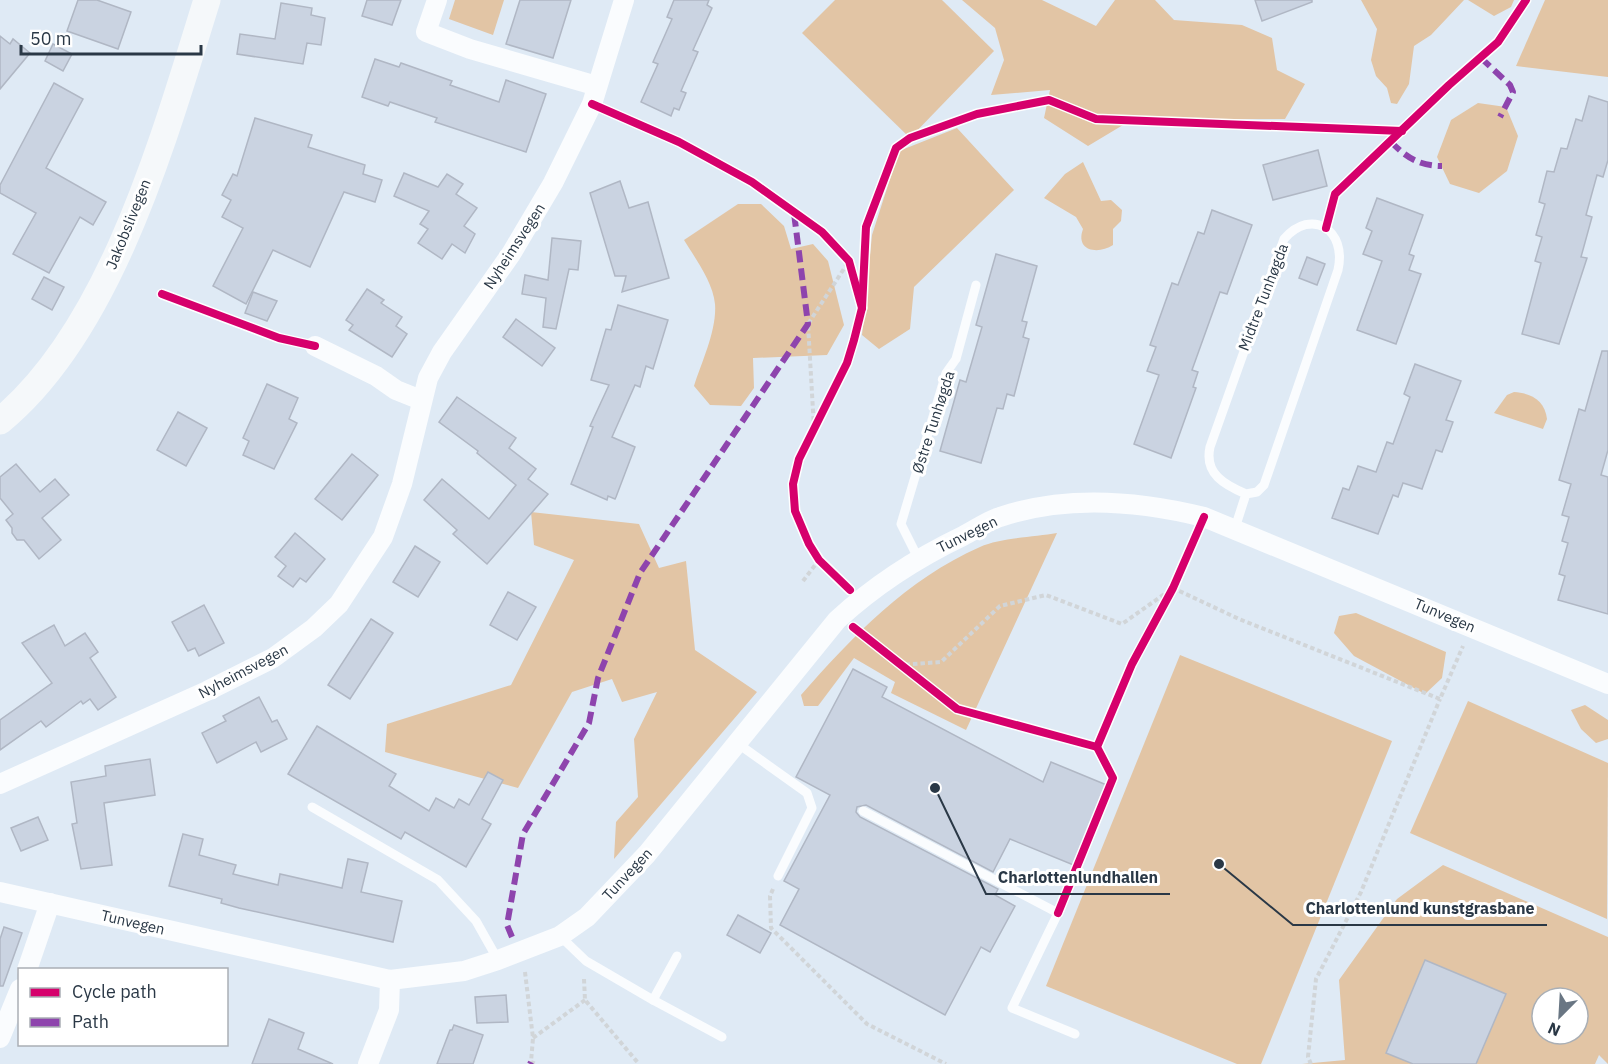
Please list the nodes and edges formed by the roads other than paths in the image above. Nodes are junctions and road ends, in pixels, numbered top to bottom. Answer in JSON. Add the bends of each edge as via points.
{"nodes":[{"id":1,"x":207,"y":0,"type":"edge"},
{"id":2,"x":437,"y":0,"type":"edge"},
{"id":3,"x":624,"y":0,"type":"edge"},
{"id":4,"x":597,"y":86,"type":"junction"},
{"id":5,"x":976,"y":285,"type":"dead end"},
{"id":6,"x":315,"y":346,"type":"dead end"},
{"id":7,"x":421,"y":400,"type":"junction"},
{"id":8,"x":0,"y":420,"type":"edge"},
{"id":9,"x":1246,"y":494,"type":"junction"},
{"id":10,"x":1235,"y":528,"type":"junction"},
{"id":11,"x":918,"y":558,"type":"junction"},
{"id":12,"x":1608,"y":684,"type":"edge"},
{"id":13,"x":737,"y":743,"type":"junction"},
{"id":14,"x":0,"y":784,"type":"edge"},
{"id":15,"x":312,"y":807,"type":"dead end"},
{"id":16,"x":863,"y":812,"type":"dead end"},
{"id":17,"x":778,"y":876,"type":"road end"},
{"id":18,"x":0,"y":892,"type":"edge"},
{"id":19,"x":50,"y":903,"type":"junction"},
{"id":20,"x":560,"y":936,"type":"junction"},
{"id":21,"x":677,"y":956,"type":"dead end"},
{"id":22,"x":498,"y":960,"type":"junction"},
{"id":23,"x":27,"y":968,"type":"edge"},
{"id":24,"x":390,"y":980,"type":"junction"},
{"id":25,"x":18,"y":994,"type":"edge"},
{"id":26,"x":653,"y":1000,"type":"junction"},
{"id":27,"x":1075,"y":1034,"type":"dead end"},
{"id":28,"x":723,"y":1037,"type":"dead end"},
{"id":29,"x":0,"y":1038,"type":"edge"},
{"id":30,"x":368,"y":1064,"type":"edge"}],
"edges":[{"from":1,"to":8,"type":"street","name":"Jakobslivegen","via":[[136,213],[109,273],[56,358]]},
{"from":2,"to":4,"type":"street","via":[[426,32]]},
{"from":3,"to":4,"type":"street","name":"Nyheimsvegen"},
{"from":4,"to":7,"type":"street","name":"Nyheimsvegen","via":[[553,183],[511,254],[442,352]]},
{"from":5,"to":11,"type":"lane","name":"Østre Tunhøgda","via":[[956,359],[946,373],[901,524]]},
{"from":6,"to":7,"type":"street"},
{"from":7,"to":14,"type":"street","name":"Nyheimsvegen","via":[[402,484],[383,537],[339,604],[314,628],[273,658],[207,691]]},
{"from":9,"to":9,"type":"lane","name":"Midtre Tunhøgda","via":[[1212,472],[1210,447],[1284,239],[1299,226],[1317,225],[1326,228],[1337,241],[1341,257],[1338,270],[1264,485],[1257,492]]},
{"from":9,"to":10,"type":"lane"},
{"from":10,"to":11,"type":"street","name":"Tunvegen","via":[[1152,506],[1099,503],[1048,507],[999,517]]},
{"from":10,"to":12,"type":"street","name":"Tunvegen"},
{"from":11,"to":13,"type":"street","name":"Tunvegen","via":[[859,599],[837,620]]},
{"from":13,"to":17,"type":"lane","via":[[807,793],[812,808]]},
{"from":13,"to":20,"type":"street","name":"Tunvegen","via":[[647,854],[588,917]]},
{"from":15,"to":22,"type":"lane","via":[[438,880],[476,921]]},
{"from":16,"to":27,"type":"lane","via":[[1058,913],[1012,1008]]},
{"from":18,"to":19,"type":"street","name":"Tunvegen"},
{"from":19,"to":23,"type":"street"},
{"from":19,"to":24,"type":"street","name":"Tunvegen"},
{"from":20,"to":22,"type":"street","name":"Tunvegen"},
{"from":20,"to":26,"type":"lane","via":[[586,961]]},
{"from":21,"to":26,"type":"lane"},
{"from":22,"to":24,"type":"street","name":"Tunvegen","via":[[464,971]]},
{"from":24,"to":30,"type":"street","via":[[389,1010]]},
{"from":25,"to":29,"type":"street"},
{"from":26,"to":28,"type":"lane"}]}
